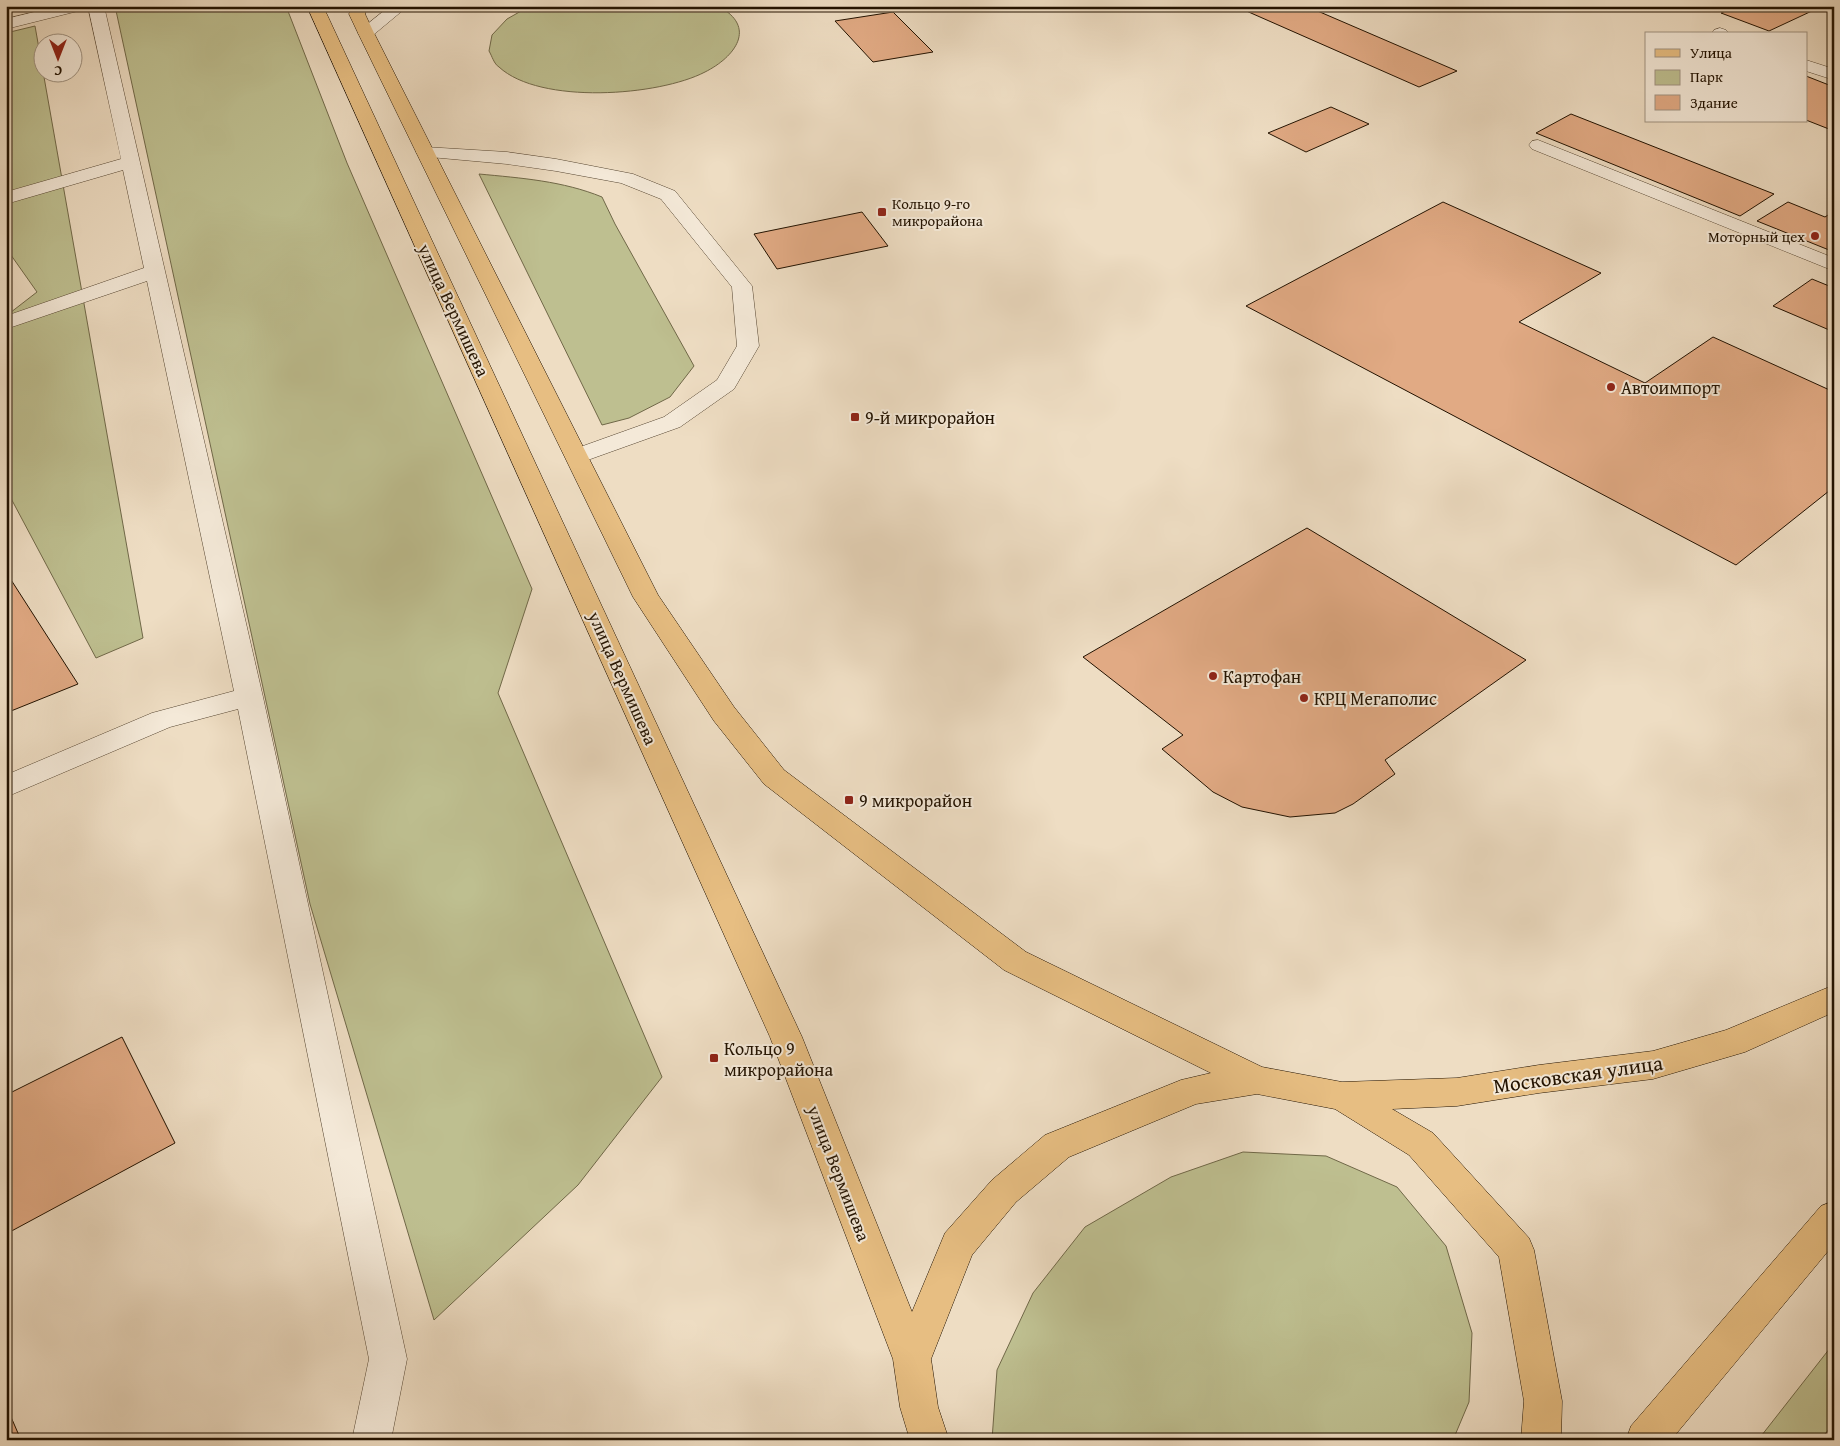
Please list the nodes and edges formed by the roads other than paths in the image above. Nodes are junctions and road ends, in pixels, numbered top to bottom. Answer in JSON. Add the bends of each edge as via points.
{"nodes":[{"id":1,"x":80,"y":6,"type":"edge"},
{"id":2,"x":96,"y":6,"type":"edge"},
{"id":3,"x":315,"y":6,"type":"edge"},
{"id":4,"x":360,"y":6,"type":"edge"},
{"id":5,"x":400,"y":6,"type":"edge"},
{"id":6,"x":6,"y":24,"type":"edge"},
{"id":7,"x":366,"y":33,"type":"junction"},
{"id":8,"x":1808,"y":66,"type":"edge"},
{"id":9,"x":1834,"y":75,"type":"edge"},
{"id":10,"x":1538,"y":145,"type":"dead end"},
{"id":11,"x":425,"y":152,"type":"junction"},
{"id":12,"x":130,"y":162,"type":"junction"},
{"id":13,"x":6,"y":198,"type":"edge"},
{"id":14,"x":1834,"y":265,"type":"edge"},
{"id":15,"x":155,"y":271,"type":"junction"},
{"id":16,"x":6,"y":323,"type":"edge"},
{"id":17,"x":577,"y":456,"type":"junction"},
{"id":18,"x":249,"y":697,"type":"junction"},
{"id":19,"x":6,"y":787,"type":"edge"},
{"id":20,"x":1834,"y":998,"type":"edge"},
{"id":21,"x":1257,"y":1080,"type":"junction"},
{"id":22,"x":1342,"y":1096,"type":"junction"},
{"id":23,"x":1834,"y":1217,"type":"edge"},
{"id":24,"x":912,"y":1359,"type":"junction"},
{"id":25,"x":918,"y":1429,"type":"edge"},
{"id":26,"x":372,"y":1440,"type":"edge"},
{"id":27,"x":1541,"y":1440,"type":"edge"},
{"id":28,"x":1645,"y":1440,"type":"edge"}],
"edges":[{"from":1,"to":6,"type":"lane"},
{"from":2,"to":12,"type":"lane"},
{"from":3,"to":24,"type":"main road","name":"улица Вермишева","via":[[786,1036]]},
{"from":4,"to":7,"type":"main road","via":[[357,14]]},
{"from":5,"to":7,"type":"lane"},
{"from":7,"to":11,"type":"main road"},
{"from":8,"to":9,"type":"lane"},
{"from":10,"to":14,"type":"lane"},
{"from":11,"to":17,"type":"main road"},
{"from":11,"to":17,"type":"lane","via":[[556,165],[626,178],[668,195],[742,286],[748,346],[726,384],[672,422]]},
{"from":12,"to":13,"type":"lane"},
{"from":12,"to":15,"type":"lane"},
{"from":15,"to":16,"type":"lane"},
{"from":15,"to":18,"type":"lane"},
{"from":17,"to":21,"type":"main road","via":[[646,597],[724,714],[774,777],[1014,961]]},
{"from":18,"to":19,"type":"lane","via":[[162,720]]},
{"from":18,"to":26,"type":"lane","via":[[388,1359]]},
{"from":20,"to":22,"type":"main road","name":"Московская улица","via":[[1733,1042],[1653,1066],[1457,1092]]},
{"from":21,"to":22,"type":"main road"},
{"from":21,"to":24,"type":"main road","via":[[1193,1090],[1057,1146],[1004,1191],[958,1245]]},
{"from":22,"to":27,"type":"main road","via":[[1421,1144],[1516,1250],[1543,1401]]},
{"from":23,"to":28,"type":"main road"},
{"from":24,"to":25,"type":"main road","name":"улица Вермишева"}]}
